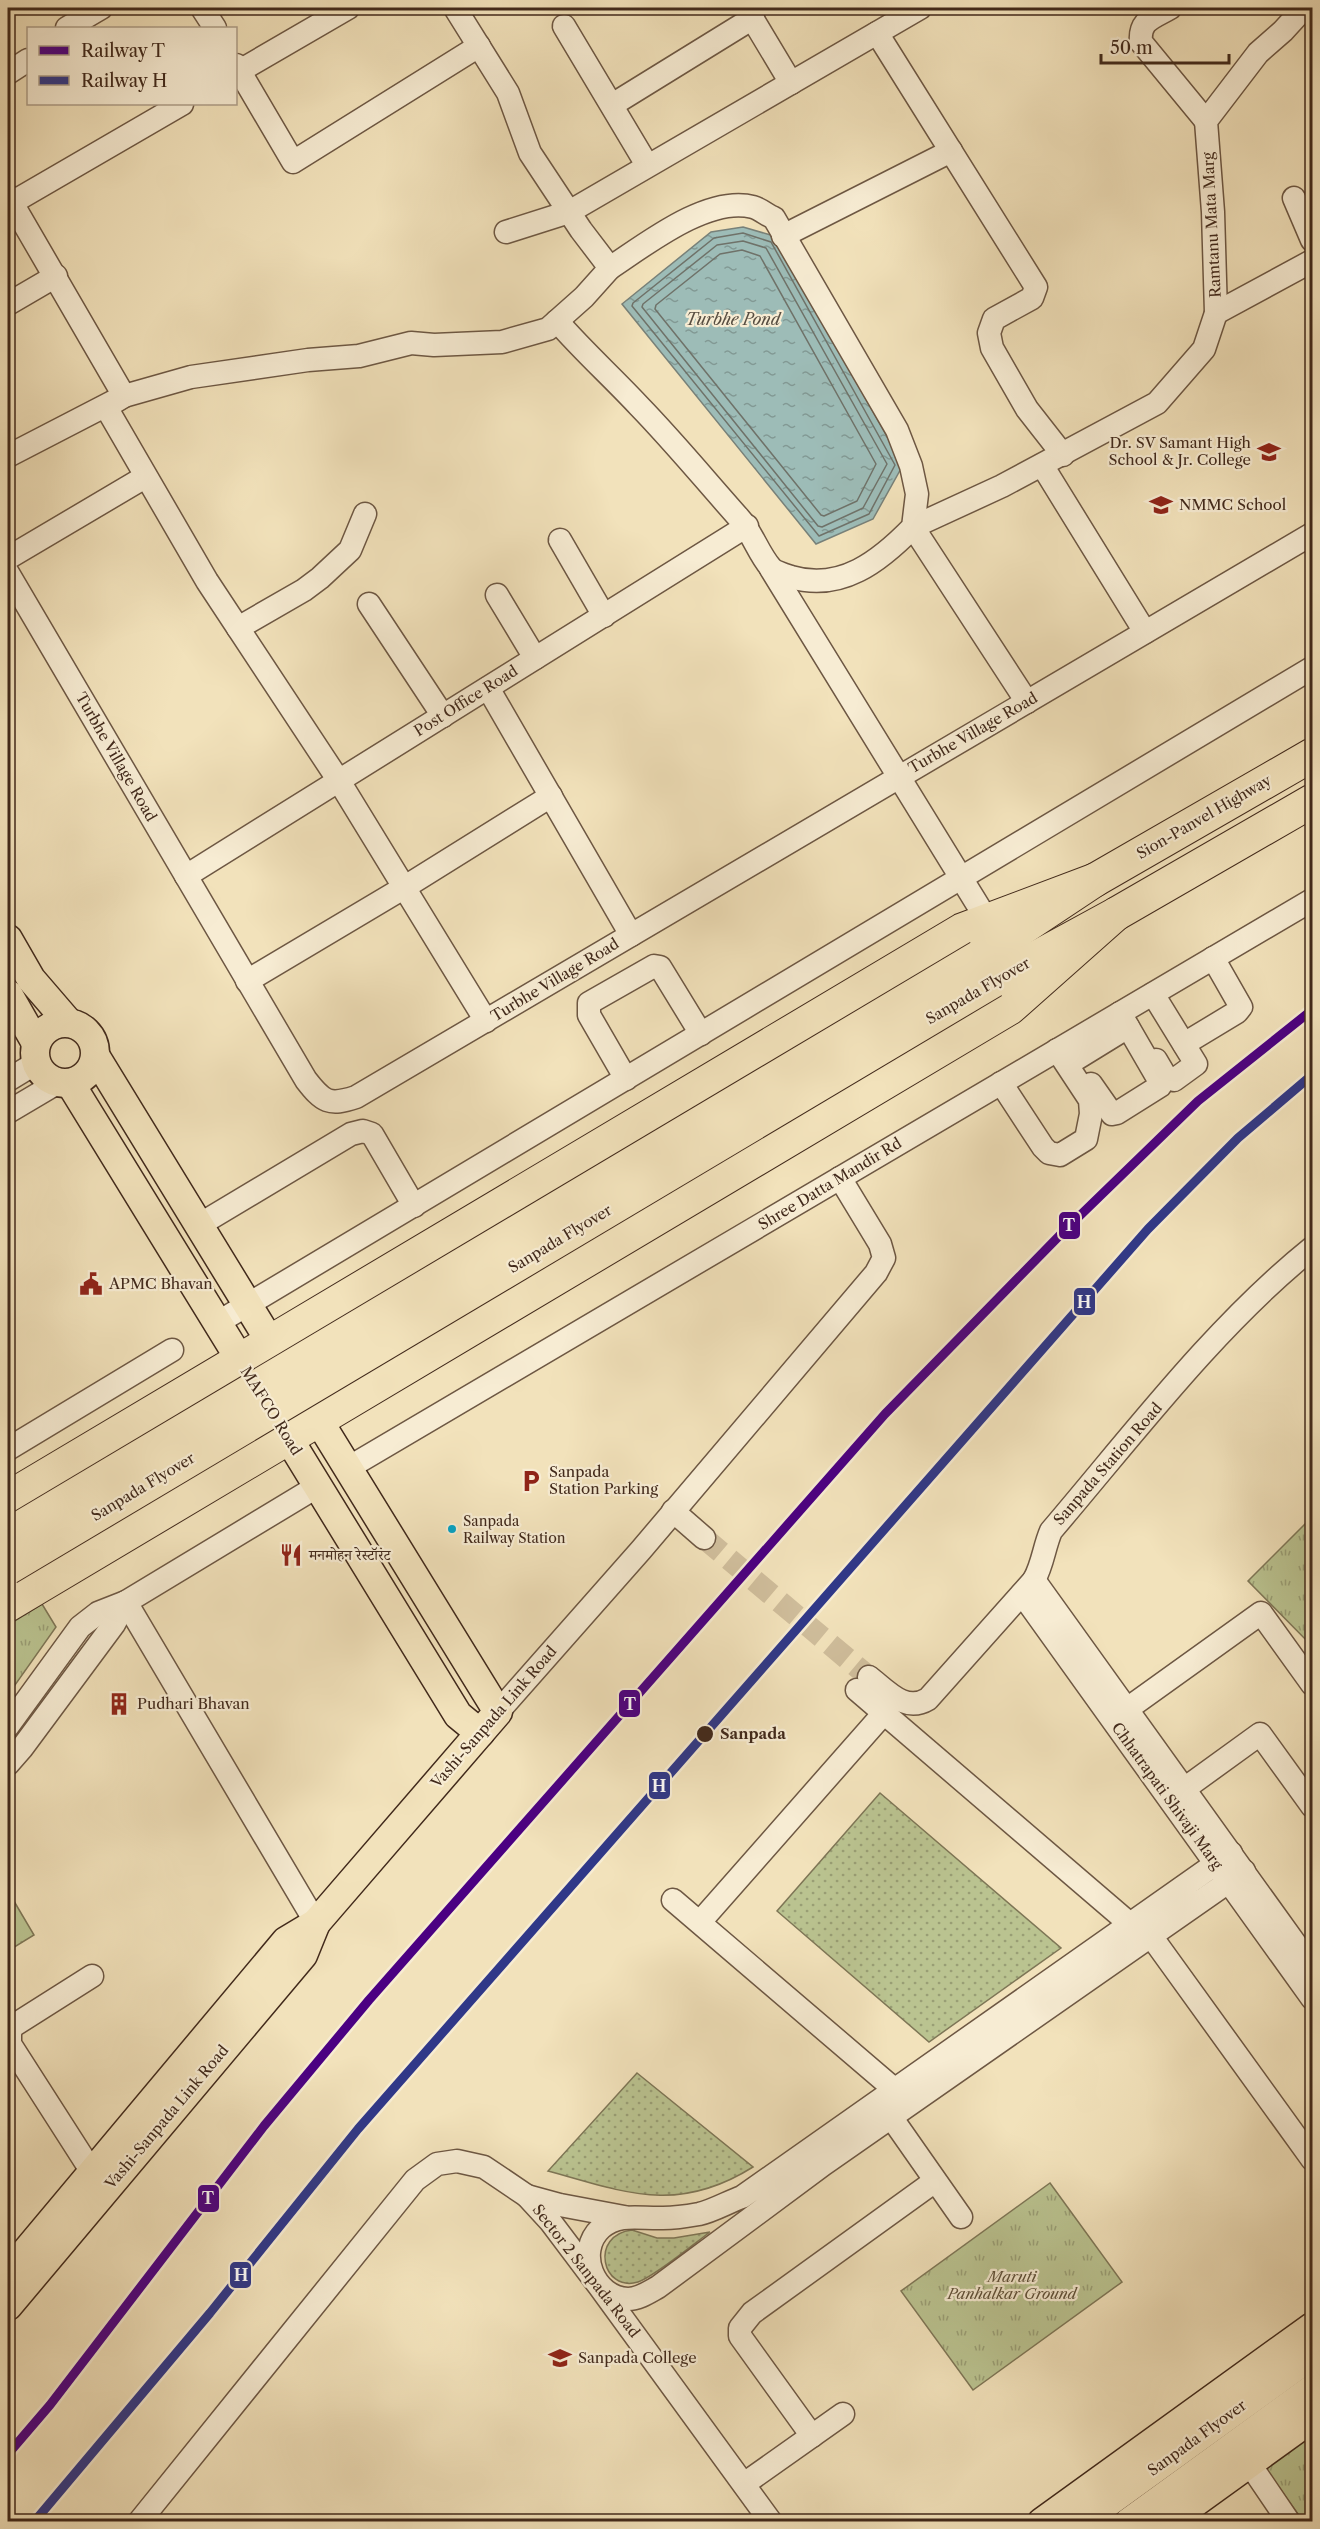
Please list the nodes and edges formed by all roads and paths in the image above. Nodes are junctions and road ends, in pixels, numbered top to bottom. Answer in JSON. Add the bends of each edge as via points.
{"nodes":[{"id":1,"x":101,"y":8,"type":"edge"},
{"id":2,"x":202,"y":8,"type":"edge"},
{"id":3,"x":348,"y":8,"type":"edge"},
{"id":4,"x":454,"y":8,"type":"edge"},
{"id":5,"x":920,"y":8,"type":"edge"},
{"id":6,"x":1170,"y":8,"type":"edge"},
{"id":7,"x":1304,"y":8,"type":"edge"},
{"id":8,"x":750,"y":13,"type":"edge"},
{"id":9,"x":564,"y":26,"type":"dead end"},
{"id":10,"x":69,"y":27,"type":"edge"},
{"id":11,"x":214,"y":27,"type":"edge"},
{"id":12,"x":877,"y":33,"type":"junction"},
{"id":13,"x":479,"y":46,"type":"junction"},
{"id":14,"x":27,"y":61,"type":"edge"},
{"id":15,"x":237,"y":69,"type":"edge"},
{"id":16,"x":8,"y":73,"type":"edge"},
{"id":17,"x":791,"y":83,"type":"junction"},
{"id":18,"x":180,"y":105,"type":"edge"},
{"id":19,"x":612,"y":105,"type":"junction"},
{"id":20,"x":1206,"y":121,"type":"junction"},
{"id":21,"x":951,"y":151,"type":"junction"},
{"id":22,"x":647,"y":165,"type":"junction"},
{"id":23,"x":1294,"y":198,"type":"dead end"},
{"id":24,"x":9,"y":201,"type":"edge"},
{"id":25,"x":569,"y":213,"type":"junction"},
{"id":26,"x":506,"y":232,"type":"dead end"},
{"id":27,"x":783,"y":237,"type":"junction"},
{"id":28,"x":1312,"y":240,"type":"edge"},
{"id":29,"x":1312,"y":261,"type":"edge"},
{"id":30,"x":610,"y":268,"type":"junction"},
{"id":31,"x":56,"y":276,"type":"junction"},
{"id":32,"x":8,"y":304,"type":"edge"},
{"id":33,"x":1216,"y":313,"type":"junction"},
{"id":34,"x":557,"y":321,"type":"junction"},
{"id":35,"x":124,"y":396,"type":"junction"},
{"id":36,"x":1063,"y":455,"type":"junction"},
{"id":37,"x":8,"y":456,"type":"edge"},
{"id":38,"x":1042,"y":465,"type":"junction"},
{"id":39,"x":145,"y":477,"type":"junction"},
{"id":40,"x":365,"y":514,"type":"dead end"},
{"id":41,"x":747,"y":526,"type":"junction"},
{"id":42,"x":913,"y":527,"type":"junction"},
{"id":43,"x":1312,"y":534,"type":"edge"},
{"id":44,"x":560,"y":540,"type":"dead end"},
{"id":45,"x":8,"y":558,"type":"edge"},
{"id":46,"x":771,"y":569,"type":"junction"},
{"id":47,"x":8,"y":573,"type":"edge"},
{"id":48,"x":496,"y":595,"type":"dead end"},
{"id":49,"x":369,"y":604,"type":"dead end"},
{"id":50,"x":604,"y":615,"type":"junction"},
{"id":51,"x":238,"y":628,"type":"junction"},
{"id":52,"x":1145,"y":632,"type":"junction"},
{"id":53,"x":535,"y":658,"type":"junction"},
{"id":54,"x":1312,"y":668,"type":"edge"},
{"id":55,"x":488,"y":688,"type":"junction"},
{"id":56,"x":1027,"y":702,"type":"junction"},
{"id":57,"x":443,"y":716,"type":"junction"},
{"id":58,"x":1312,"y":755,"type":"edge"},
{"id":59,"x":899,"y":777,"type":"junction"},
{"id":60,"x":339,"y":781,"type":"junction"},
{"id":61,"x":550,"y":796,"type":"junction"},
{"id":62,"x":1312,"y":801,"type":"edge"},
{"id":63,"x":186,"y":876,"type":"junction"},
{"id":64,"x":962,"y":878,"type":"junction"},
{"id":65,"x":1095,"y":880,"type":"junction"},
{"id":66,"x":405,"y":887,"type":"junction"},
{"id":67,"x":1312,"y":900,"type":"edge"},
{"id":68,"x":1116,"y":914,"type":"junction"},
{"id":69,"x":987,"y":920,"type":"junction"},
{"id":70,"x":631,"y":935,"type":"junction"},
{"id":71,"x":8,"y":939,"type":"edge"},
{"id":72,"x":1217,"y":965,"type":"junction"},
{"id":73,"x":986,"y":969,"type":"junction"},
{"id":74,"x":248,"y":981,"type":"junction"},
{"id":75,"x":8,"y":994,"type":"edge"},
{"id":76,"x":1157,"y":1000,"type":"junction"},
{"id":77,"x":1126,"y":1019,"type":"junction"},
{"id":78,"x":486,"y":1021,"type":"junction"},
{"id":79,"x":68,"y":1022,"type":"junction"},
{"id":80,"x":701,"y":1034,"type":"junction"},
{"id":81,"x":1184,"y":1044,"type":"junction"},
{"id":82,"x":1067,"y":1051,"type":"junction"},
{"id":83,"x":36,"y":1053,"type":"junction"},
{"id":84,"x":96,"y":1058,"type":"junction"},
{"id":85,"x":626,"y":1079,"type":"junction"},
{"id":86,"x":8,"y":1080,"type":"edge"},
{"id":87,"x":64,"y":1083,"type":"junction"},
{"id":88,"x":1002,"y":1083,"type":"junction"},
{"id":89,"x":8,"y":1112,"type":"edge"},
{"id":90,"x":840,"y":1178,"type":"junction"},
{"id":91,"x":414,"y":1206,"type":"junction"},
{"id":92,"x":199,"y":1226,"type":"junction"},
{"id":93,"x":1312,"y":1248,"type":"edge"},
{"id":94,"x":248,"y":1305,"type":"junction"},
{"id":95,"x":218,"y":1323,"type":"junction"},
{"id":96,"x":270,"y":1341,"type":"junction"},
{"id":97,"x":172,"y":1350,"type":"dead end"},
{"id":98,"x":240,"y":1360,"type":"junction"},
{"id":99,"x":318,"y":1420,"type":"junction"},
{"id":100,"x":117,"y":1433,"type":"junction"},
{"id":101,"x":288,"y":1438,"type":"junction"},
{"id":102,"x":8,"y":1449,"type":"edge"},
{"id":103,"x":348,"y":1468,"type":"junction"},
{"id":104,"x":318,"y":1486,"type":"junction"},
{"id":105,"x":8,"y":1498,"type":"edge"},
{"id":106,"x":673,"y":1511,"type":"junction"},
{"id":107,"x":164,"y":1512,"type":"junction"},
{"id":108,"x":8,"y":1535,"type":"edge"},
{"id":109,"x":704,"y":1538,"type":"tunnel mouth"},
{"id":110,"x":8,"y":1568,"type":"edge"},
{"id":111,"x":1028,"y":1587,"type":"junction"},
{"id":112,"x":126,"y":1602,"type":"junction"},
{"id":113,"x":8,"y":1605,"type":"edge"},
{"id":114,"x":1312,"y":1684,"type":"edge"},
{"id":115,"x":498,"y":1712,"type":"junction"},
{"id":116,"x":884,"y":1713,"type":"junction"},
{"id":117,"x":1119,"y":1714,"type":"junction"},
{"id":118,"x":8,"y":1726,"type":"edge"},
{"id":119,"x":480,"y":1733,"type":"junction"},
{"id":120,"x":8,"y":1764,"type":"edge"},
{"id":121,"x":1177,"y":1794,"type":"junction"},
{"id":122,"x":1312,"y":1806,"type":"edge"},
{"id":123,"x":1230,"y":1867,"type":"junction"},
{"id":124,"x":673,"y":1900,"type":"dead end"},
{"id":125,"x":700,"y":1922,"type":"junction"},
{"id":126,"x":316,"y":1923,"type":"junction"},
{"id":127,"x":1130,"y":1924,"type":"junction"},
{"id":128,"x":1151,"y":1936,"type":"junction"},
{"id":129,"x":1312,"y":1967,"type":"edge"},
{"id":130,"x":92,"y":1976,"type":"dead end"},
{"id":131,"x":1312,"y":1998,"type":"edge"},
{"id":132,"x":11,"y":2053,"type":"edge"},
{"id":133,"x":894,"y":2089,"type":"junction"},
{"id":134,"x":891,"y":2117,"type":"junction"},
{"id":135,"x":1312,"y":2160,"type":"edge"},
{"id":136,"x":935,"y":2181,"type":"junction"},
{"id":137,"x":98,"y":2182,"type":"junction"},
{"id":138,"x":527,"y":2196,"type":"junction"},
{"id":139,"x":701,"y":2214,"type":"junction"},
{"id":140,"x":624,"y":2217,"type":"junction"},
{"id":141,"x":961,"y":2217,"type":"dead end"},
{"id":142,"x":721,"y":2242,"type":"junction"},
{"id":143,"x":8,"y":2274,"type":"edge"},
{"id":144,"x":599,"y":2286,"type":"junction"},
{"id":145,"x":643,"y":2296,"type":"junction"},
{"id":146,"x":8,"y":2306,"type":"edge"},
{"id":147,"x":1312,"y":2327,"type":"edge"},
{"id":148,"x":639,"y":2340,"type":"junction"},
{"id":149,"x":1312,"y":2355,"type":"edge"},
{"id":150,"x":1312,"y":2389,"type":"edge"},
{"id":151,"x":843,"y":2414,"type":"dead end"},
{"id":152,"x":1312,"y":2418,"type":"edge"},
{"id":153,"x":812,"y":2436,"type":"junction"},
{"id":154,"x":1249,"y":2463,"type":"junction"},
{"id":155,"x":744,"y":2484,"type":"junction"},
{"id":156,"x":139,"y":2522,"type":"edge"},
{"id":157,"x":771,"y":2522,"type":"edge"},
{"id":158,"x":1042,"y":2522,"type":"edge"},
{"id":159,"x":1081,"y":2522,"type":"edge"},
{"id":160,"x":1129,"y":2522,"type":"edge"},
{"id":161,"x":1168,"y":2522,"type":"edge"},
{"id":162,"x":1289,"y":2522,"type":"edge"}],
"edges":[{"from":1,"to":10,"type":"street"},
{"from":2,"to":11,"type":"street"},
{"from":3,"to":15,"type":"street"},
{"from":4,"to":13,"type":"street"},
{"from":5,"to":12,"type":"street"},
{"from":6,"to":20,"type":"street","via":[[1144,24],[1141,42]]},
{"from":7,"to":20,"type":"street","via":[[1258,53]]},
{"from":8,"to":17,"type":"street"},
{"from":8,"to":19,"type":"street"},
{"from":9,"to":19,"type":"street"},
{"from":12,"to":17,"type":"street"},
{"from":12,"to":21,"type":"street"},
{"from":13,"to":15,"type":"street","via":[[293,162]]},
{"from":13,"to":25,"type":"street","via":[[508,93],[530,153]]},
{"from":14,"to":16,"type":"street"},
{"from":17,"to":22,"type":"street"},
{"from":18,"to":24,"type":"street"},
{"from":19,"to":22,"type":"street"},
{"from":20,"to":33,"type":"street","name":"Ramtanu Mata Marg"},
{"from":21,"to":27,"type":"street"},
{"from":21,"to":36,"type":"street","via":[[1036,287],[1032,298],[994,319],[988,333],[992,348],[1021,399]]},
{"from":22,"to":25,"type":"street"},
{"from":23,"to":28,"type":"street"},
{"from":24,"to":31,"type":"street"},
{"from":25,"to":26,"type":"street"},
{"from":25,"to":30,"type":"street"},
{"from":27,"to":30,"type":"street","via":[[774,218],[753,207],[728,207],[697,214]]},
{"from":27,"to":42,"type":"street","via":[[897,430],[917,494]]},
{"from":29,"to":33,"type":"street"},
{"from":30,"to":34,"type":"street"},
{"from":31,"to":32,"type":"street"},
{"from":31,"to":35,"type":"street"},
{"from":33,"to":36,"type":"street","name":"Ramtanu Mata Marg","via":[[1204,349],[1157,403]]},
{"from":34,"to":35,"type":"street","via":[[548,329],[502,342],[411,343],[359,356],[191,377]]},
{"from":34,"to":41,"type":"street","via":[[639,405]]},
{"from":35,"to":37,"type":"street"},
{"from":35,"to":39,"type":"street","via":[[106,407]]},
{"from":36,"to":38,"type":"street","name":"Ramtanu Mata Marg"},
{"from":38,"to":42,"type":"street","name":"Ramtanu Mata Marg"},
{"from":38,"to":52,"type":"street"},
{"from":39,"to":45,"type":"street"},
{"from":39,"to":51,"type":"street"},
{"from":40,"to":51,"type":"street","via":[[350,550],[320,578]]},
{"from":41,"to":46,"type":"street"},
{"from":41,"to":50,"type":"street","name":"Post Office Road"},
{"from":42,"to":46,"type":"street","name":"Ramtanu Mata Marg","via":[[885,554],[836,580],[812,582]]},
{"from":42,"to":56,"type":"street"},
{"from":43,"to":52,"type":"street","name":"Turbhe Village Road"},
{"from":44,"to":50,"type":"street"},
{"from":46,"to":59,"type":"street"},
{"from":47,"to":63,"type":"street","name":"Turbhe Village Road"},
{"from":48,"to":53,"type":"street"},
{"from":49,"to":57,"type":"street"},
{"from":50,"to":53,"type":"street","name":"Post Office Road"},
{"from":51,"to":60,"type":"street"},
{"from":52,"to":56,"type":"street","name":"Turbhe Village Road"},
{"from":53,"to":55,"type":"street","name":"Post Office Road"},
{"from":54,"to":64,"type":"street"},
{"from":55,"to":57,"type":"street","name":"Post Office Road"},
{"from":55,"to":61,"type":"street"},
{"from":56,"to":59,"type":"street","name":"Turbhe Village Road"},
{"from":57,"to":60,"type":"street","name":"Post Office Road"},
{"from":58,"to":65,"type":"highway","name":"Sion-Panvel Highway"},
{"from":59,"to":64,"type":"street"},
{"from":59,"to":70,"type":"street","name":"Turbhe Village Road"},
{"from":60,"to":63,"type":"street","name":"Post Office Road"},
{"from":60,"to":66,"type":"street"},
{"from":61,"to":66,"type":"street"},
{"from":61,"to":70,"type":"street"},
{"from":62,"to":68,"type":"highway"},
{"from":63,"to":74,"type":"street","name":"Turbhe Village Road"},
{"from":64,"to":69,"type":"street"},
{"from":64,"to":80,"type":"street"},
{"from":65,"to":69,"type":"highway"},
{"from":65,"to":73,"type":"highway","name":"Sanpada Flyover"},
{"from":66,"to":74,"type":"street"},
{"from":66,"to":78,"type":"street"},
{"from":67,"to":72,"type":"street","name":"Shree Datta Mandir Rd"},
{"from":68,"to":73,"type":"highway","name":"Sanpada Flyover"},
{"from":68,"to":99,"type":"highway","via":[[1010,1008]]},
{"from":69,"to":96,"type":"highway","via":[[962,930]]},
{"from":70,"to":78,"type":"street","name":"Turbhe Village Road"},
{"from":71,"to":79,"type":"main road","via":[[31,979]]},
{"from":72,"to":76,"type":"street","name":"Shree Datta Mandir Rd"},
{"from":72,"to":81,"type":"street","via":[[1240,1010]]},
{"from":73,"to":108,"type":"highway","name":"Sanpada Flyover","bridge":true},
{"from":73,"to":110,"type":"highway","name":"Sanpada Flyover","bridge":true},
{"from":74,"to":78,"type":"street","name":"Turbhe Village Road","via":[[306,1080],[317,1094],[334,1103],[356,1097]]},
{"from":75,"to":83,"type":"main road"},
{"from":76,"to":77,"type":"street","name":"Shree Datta Mandir Rd"},
{"from":76,"to":81,"type":"street"},
{"from":77,"to":81,"type":"street","via":[[1166,1077],[1174,1080],[1196,1064]]},
{"from":77,"to":82,"type":"street","name":"Shree Datta Mandir Rd"},
{"from":77,"to":82,"type":"street","via":[[1160,1082],[1157,1089],[1117,1113],[1106,1108]]},
{"from":79,"to":83,"type":"main road","via":[[48,1027]]},
{"from":79,"to":84,"type":"main road","via":[[86,1030]]},
{"from":80,"to":85,"type":"street"},
{"from":80,"to":85,"type":"street","via":[[660,967],[654,966],[589,1002],[589,1015]]},
{"from":82,"to":88,"type":"street","name":"Shree Datta Mandir Rd"},
{"from":82,"to":88,"type":"street","via":[[1090,1108],[1086,1139],[1060,1155],[1043,1147]]},
{"from":83,"to":86,"type":"street"},
{"from":83,"to":87,"type":"main road","via":[[48,1079]]},
{"from":84,"to":87,"type":"main road","via":[[87,1075]]},
{"from":84,"to":92,"type":"main road"},
{"from":85,"to":91,"type":"street"},
{"from":87,"to":89,"type":"street"},
{"from":87,"to":95,"type":"main road","name":"MAFCO Road"},
{"from":88,"to":90,"type":"street","name":"Shree Datta Mandir Rd"},
{"from":90,"to":103,"type":"street","name":"Shree Datta Mandir Rd"},
{"from":90,"to":106,"type":"street","via":[[880,1244],[884,1258],[876,1273]]},
{"from":91,"to":92,"type":"street","via":[[372,1134],[363,1131],[351,1134]]},
{"from":91,"to":94,"type":"street"},
{"from":92,"to":94,"type":"main road"},
{"from":93,"to":111,"type":"street","name":"Sanpada Station Road","via":[[1206,1350],[1051,1531],[1041,1566]]},
{"from":94,"to":95,"type":"street"},
{"from":94,"to":96,"type":"main road"},
{"from":95,"to":98,"type":"main road","name":"MAFCO Road"},
{"from":96,"to":98,"type":"highway"},
{"from":96,"to":99,"type":"main road"},
{"from":97,"to":102,"type":"street"},
{"from":98,"to":100,"type":"highway"},
{"from":98,"to":101,"type":"main road","name":"MAFCO Road"},
{"from":99,"to":101,"type":"highway"},
{"from":99,"to":103,"type":"main road"},
{"from":100,"to":105,"type":"highway"},
{"from":100,"to":107,"type":"highway"},
{"from":101,"to":104,"type":"main road","name":"MAFCO Road"},
{"from":101,"to":107,"type":"highway"},
{"from":103,"to":115,"type":"main road"},
{"from":104,"to":112,"type":"street"},
{"from":104,"to":119,"type":"main road","name":"MAFCO Road","via":[[458,1715]]},
{"from":106,"to":109,"type":"street"},
{"from":106,"to":115,"type":"street","name":"Vashi-Sanpada Link Road"},
{"from":107,"to":113,"type":"highway"},
{"from":111,"to":116,"type":"street","name":"Sanpada Station Road","via":[[919,1705],[863,1684]]},
{"from":111,"to":117,"type":"street","name":"Chhatrapati Shivaji Marg"},
{"from":112,"to":118,"type":"street","via":[[98,1613],[80,1627]]},
{"from":112,"to":120,"type":"street","via":[[114,1624]]},
{"from":112,"to":126,"type":"street"},
{"from":114,"to":117,"type":"street","via":[[1261,1613]]},
{"from":115,"to":119,"type":"main road","name":"Vashi-Sanpada Link Road"},
{"from":116,"to":125,"type":"street"},
{"from":116,"to":127,"type":"street"},
{"from":117,"to":121,"type":"street","name":"Chhatrapati Shivaji Marg"},
{"from":119,"to":126,"type":"main road","name":"Vashi-Sanpada Link Road"},
{"from":121,"to":122,"type":"street","via":[[1260,1734]]},
{"from":121,"to":123,"type":"street","name":"Chhatrapati Shivaji Marg"},
{"from":123,"to":127,"type":"street"},
{"from":123,"to":128,"type":"street"},
{"from":123,"to":129,"type":"street","name":"Chhatrapati Shivaji Marg"},
{"from":123,"to":131,"type":"street","name":"Chhatrapati Shivaji Marg"},
{"from":124,"to":125,"type":"street"},
{"from":125,"to":133,"type":"street"},
{"from":126,"to":137,"type":"main road","name":"Vashi-Sanpada Link Road","via":[[286,1941]]},
{"from":127,"to":133,"type":"street"},
{"from":128,"to":134,"type":"street"},
{"from":128,"to":135,"type":"street"},
{"from":130,"to":132,"type":"street","via":[[14,2026],[9,2037]]},
{"from":132,"to":137,"type":"street"},
{"from":133,"to":139,"type":"street","via":[[742,2197]]},
{"from":134,"to":136,"type":"street"},
{"from":134,"to":142,"type":"street"},
{"from":136,"to":141,"type":"street"},
{"from":136,"to":153,"type":"street","via":[[752,2313],[740,2328],[740,2336]]},
{"from":137,"to":143,"type":"main road","name":"Vashi-Sanpada Link Road"},
{"from":137,"to":146,"type":"main road","name":"Vashi-Sanpada Link Road"},
{"from":138,"to":140,"type":"street"},
{"from":138,"to":144,"type":"street","name":"Sector 2 Sanpada Road"},
{"from":138,"to":156,"type":"street","via":[[484,2167],[457,2162],[437,2164],[415,2180]]},
{"from":139,"to":140,"type":"street"},
{"from":139,"to":142,"type":"street","via":[[721,2222]]},
{"from":140,"to":144,"type":"street","via":[[601,2228],[593,2238],[588,2259]]},
{"from":142,"to":145,"type":"street"},
{"from":144,"to":145,"type":"street","via":[[619,2297]]},
{"from":144,"to":148,"type":"street","name":"Sector 2 Sanpada Road"},
{"from":145,"to":148,"type":"street","via":[[633,2315]]},
{"from":147,"to":158,"type":"main road"},
{"from":148,"to":155,"type":"street","name":"Sector 2 Sanpada Road"},
{"from":149,"to":159,"type":"main road","name":"Sanpada Flyover"},
{"from":150,"to":160,"type":"main road","name":"Sanpada Flyover"},
{"from":151,"to":153,"type":"street"},
{"from":152,"to":154,"type":"main road"},
{"from":153,"to":155,"type":"street"},
{"from":154,"to":161,"type":"main road"},
{"from":154,"to":162,"type":"street"},
{"from":155,"to":157,"type":"street","name":"Sector 2 Sanpada Road"}]}
